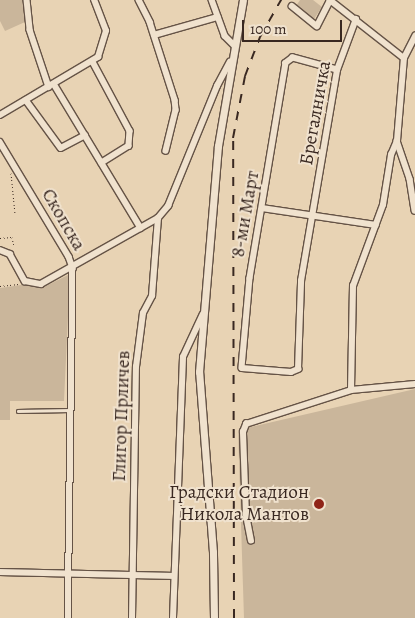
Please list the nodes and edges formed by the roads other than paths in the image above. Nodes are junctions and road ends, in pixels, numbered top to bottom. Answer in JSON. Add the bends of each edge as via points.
{"nodes":[{"id":1,"x":27,"y":0,"type":"edge"},
{"id":2,"x":94,"y":0,"type":"edge"},
{"id":3,"x":139,"y":0,"type":"edge"},
{"id":4,"x":212,"y":0,"type":"edge"},
{"id":5,"x":243,"y":0,"type":"edge"},
{"id":6,"x":330,"y":0,"type":"edge"},
{"id":7,"x":292,"y":6,"type":"dead end"},
{"id":8,"x":217,"y":16,"type":"junction"},
{"id":9,"x":356,"y":19,"type":"junction"},
{"id":10,"x":154,"y":35,"type":"junction"},
{"id":11,"x":415,"y":36,"type":"edge"},
{"id":12,"x":234,"y":44,"type":"junction"},
{"id":13,"x":404,"y":58,"type":"junction"},
{"id":14,"x":93,"y":62,"type":"junction"},
{"id":15,"x":230,"y":62,"type":"junction"},
{"id":16,"x":337,"y":70,"type":"junction"},
{"id":17,"x":52,"y":85,"type":"junction"},
{"id":18,"x":26,"y":100,"type":"junction"},
{"id":19,"x":0,"y":116,"type":"edge"},
{"id":20,"x":85,"y":135,"type":"junction"},
{"id":21,"x":0,"y":142,"type":"edge"},
{"id":22,"x":397,"y":142,"type":"junction"},
{"id":23,"x":166,"y":151,"type":"dead end"},
{"id":24,"x":102,"y":162,"type":"junction"},
{"id":25,"x":262,"y":208,"type":"junction"},
{"id":26,"x":415,"y":211,"type":"edge"},
{"id":27,"x":313,"y":216,"type":"junction"},
{"id":28,"x":158,"y":218,"type":"junction"},
{"id":29,"x":376,"y":226,"type":"junction"},
{"id":30,"x":142,"y":228,"type":"junction"},
{"id":31,"x":0,"y":250,"type":"edge"},
{"id":32,"x":73,"y":268,"type":"junction"},
{"id":33,"x":203,"y":314,"type":"junction"},
{"id":34,"x":298,"y":369,"type":"joint"},
{"id":35,"x":415,"y":384,"type":"edge"},
{"id":36,"x":351,"y":390,"type":"junction"},
{"id":37,"x":69,"y":410,"type":"junction"},
{"id":38,"x":18,"y":411,"type":"dead end"},
{"id":39,"x":251,"y":542,"type":"dead end"},
{"id":40,"x":0,"y":572,"type":"edge"},
{"id":41,"x":68,"y":574,"type":"junction"},
{"id":42,"x":134,"y":575,"type":"junction"},
{"id":43,"x":173,"y":576,"type":"junction"},
{"id":44,"x":68,"y":618,"type":"edge"},
{"id":45,"x":132,"y":618,"type":"edge"},
{"id":46,"x":173,"y":618,"type":"edge"},
{"id":47,"x":214,"y":618,"type":"edge"}],
"edges":[{"from":1,"to":17,"type":"street","via":[[30,30]]},
{"from":2,"to":14,"type":"street","via":[[106,31],[102,51]]},
{"from":3,"to":10,"type":"street"},
{"from":4,"to":8,"type":"street"},
{"from":5,"to":12,"type":"street"},
{"from":6,"to":7,"type":"street","via":[[317,26]]},
{"from":6,"to":9,"type":"street"},
{"from":8,"to":10,"type":"street"},
{"from":8,"to":12,"type":"street","via":[[225,36]]},
{"from":9,"to":13,"type":"street"},
{"from":9,"to":16,"type":"street","name":"Брегалничка"},
{"from":10,"to":23,"type":"street","via":[[176,110]]},
{"from":11,"to":13,"type":"street"},
{"from":12,"to":15,"type":"street"},
{"from":13,"to":22,"type":"street"},
{"from":14,"to":17,"type":"street"},
{"from":14,"to":24,"type":"street","via":[[130,130],[129,146]]},
{"from":15,"to":28,"type":"street","via":[[168,206]]},
{"from":15,"to":33,"type":"street","via":[[217,155]]},
{"from":16,"to":25,"type":"street","name":"8-ми Март","via":[[293,58],[286,62]]},
{"from":16,"to":27,"type":"street","name":"Брегалничка"},
{"from":17,"to":18,"type":"street"},
{"from":17,"to":20,"type":"street"},
{"from":18,"to":19,"type":"street"},
{"from":18,"to":20,"type":"street","via":[[61,148]]},
{"from":20,"to":24,"type":"street"},
{"from":21,"to":32,"type":"street","name":"Скопска","via":[[70,257]]},
{"from":22,"to":26,"type":"street","via":[[410,179]]},
{"from":22,"to":29,"type":"street","via":[[391,155]]},
{"from":24,"to":30,"type":"street"},
{"from":25,"to":27,"type":"street"},
{"from":25,"to":34,"type":"street","name":"8-ми Март","via":[[244,326],[242,368],[291,372]]},
{"from":27,"to":29,"type":"street"},
{"from":27,"to":34,"type":"street","name":"Брегалничка","via":[[301,281]]},
{"from":28,"to":30,"type":"street"},
{"from":28,"to":42,"type":"street","name":"Глигор Прличев","via":[[152,296],[142,313],[136,367]]},
{"from":29,"to":36,"type":"street","via":[[351,297]]},
{"from":30,"to":32,"type":"street"},
{"from":31,"to":32,"type":"street","via":[[12,257],[25,281],[41,284]]},
{"from":32,"to":37,"type":"street","name":"Скопска"},
{"from":33,"to":43,"type":"street","via":[[183,357]]},
{"from":33,"to":47,"type":"street","via":[[199,372],[213,552]]},
{"from":35,"to":36,"type":"street"},
{"from":36,"to":39,"type":"street","via":[[246,424],[243,438],[247,527]]},
{"from":37,"to":38,"type":"lane"},
{"from":37,"to":41,"type":"street","name":"Скопска"},
{"from":40,"to":41,"type":"street"},
{"from":41,"to":42,"type":"street"},
{"from":41,"to":44,"type":"street","name":"Скопска"},
{"from":42,"to":43,"type":"street"},
{"from":42,"to":45,"type":"street","name":"Глигор Прличев"},
{"from":43,"to":46,"type":"street"}]}
